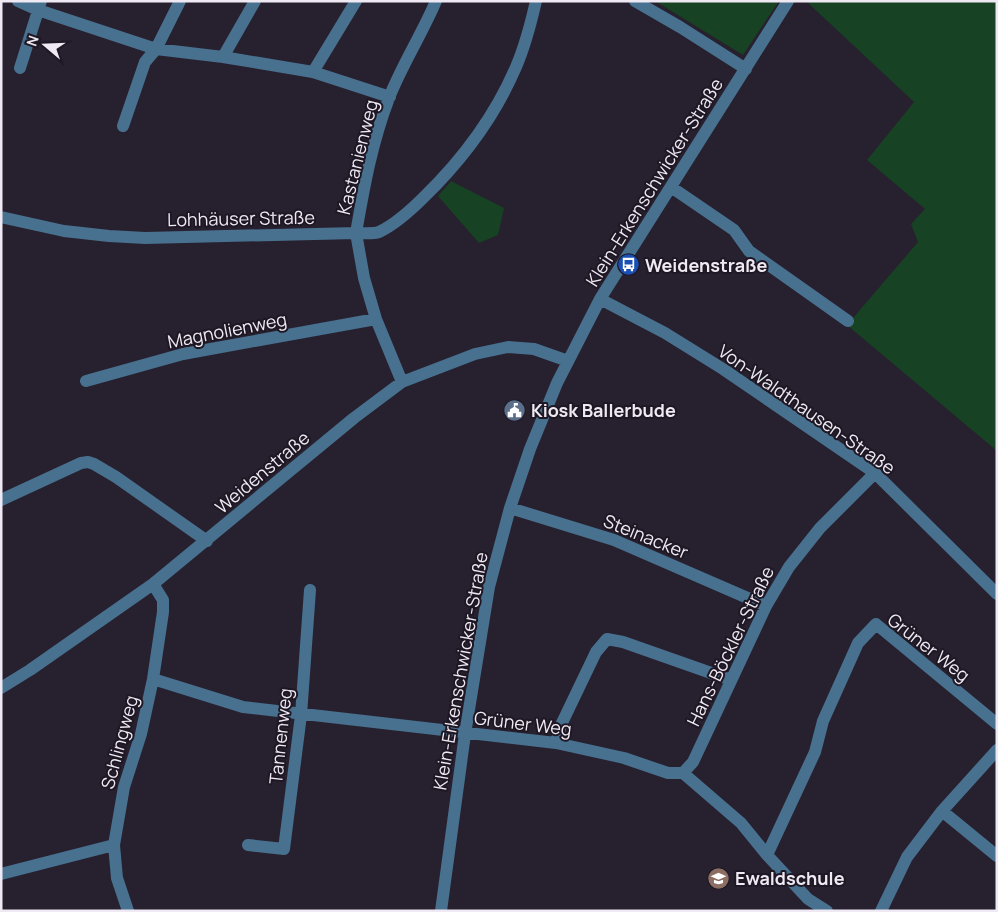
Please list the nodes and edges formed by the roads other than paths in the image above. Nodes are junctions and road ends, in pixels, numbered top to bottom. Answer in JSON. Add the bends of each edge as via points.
{"nodes":[{"id":1,"x":18,"y":1,"type":"edge"},
{"id":2,"x":180,"y":1,"type":"edge"},
{"id":3,"x":255,"y":1,"type":"edge"},
{"id":4,"x":356,"y":1,"type":"edge"},
{"id":5,"x":436,"y":1,"type":"edge"},
{"id":6,"x":536,"y":1,"type":"edge"},
{"id":7,"x":635,"y":1,"type":"edge"},
{"id":8,"x":788,"y":1,"type":"edge"},
{"id":9,"x":40,"y":6,"type":"edge"},
{"id":10,"x":156,"y":49,"type":"junction"},
{"id":11,"x":223,"y":57,"type":"junction"},
{"id":12,"x":20,"y":68,"type":"dead end"},
{"id":13,"x":746,"y":69,"type":"junction"},
{"id":14,"x":313,"y":72,"type":"junction"},
{"id":15,"x":390,"y":97,"type":"junction"},
{"id":16,"x":123,"y":126,"type":"dead end"},
{"id":17,"x":671,"y":187,"type":"junction"},
{"id":18,"x":1,"y":218,"type":"edge"},
{"id":19,"x":356,"y":233,"type":"junction"},
{"id":20,"x":600,"y":298,"type":"junction"},
{"id":21,"x":376,"y":319,"type":"junction"},
{"id":22,"x":848,"y":321,"type":"dead end"},
{"id":23,"x":568,"y":361,"type":"junction"},
{"id":24,"x":86,"y":381,"type":"dead end"},
{"id":25,"x":402,"y":382,"type":"junction"},
{"id":26,"x":875,"y":473,"type":"junction"},
{"id":27,"x":1,"y":500,"type":"edge"},
{"id":28,"x":510,"y":508,"type":"junction"},
{"id":29,"x":207,"y":541,"type":"junction"},
{"id":30,"x":153,"y":584,"type":"junction"},
{"id":31,"x":310,"y":590,"type":"dead end"},
{"id":32,"x":997,"y":594,"type":"edge"},
{"id":33,"x":766,"y":606,"type":"junction"},
{"id":34,"x":153,"y":679,"type":"junction"},
{"id":35,"x":731,"y":680,"type":"junction"},
{"id":36,"x":1,"y":688,"type":"edge"},
{"id":37,"x":301,"y":715,"type":"junction"},
{"id":38,"x":997,"y":724,"type":"edge"},
{"id":39,"x":465,"y":734,"type":"junction"},
{"id":40,"x":556,"y":743,"type":"junction"},
{"id":41,"x":997,"y":750,"type":"edge"},
{"id":42,"x":683,"y":773,"type":"junction"},
{"id":43,"x":942,"y":811,"type":"junction"},
{"id":44,"x":114,"y":845,"type":"junction"},
{"id":45,"x":248,"y":845,"type":"dead end"},
{"id":46,"x":766,"y":855,"type":"junction"},
{"id":47,"x":997,"y":856,"type":"edge"},
{"id":48,"x":1,"y":874,"type":"edge"},
{"id":49,"x":128,"y":911,"type":"edge"},
{"id":50,"x":441,"y":911,"type":"edge"},
{"id":51,"x":827,"y":911,"type":"edge"},
{"id":52,"x":881,"y":911,"type":"edge"}],
"edges":[{"from":1,"to":9,"type":"street"},
{"from":2,"to":10,"type":"street"},
{"from":3,"to":11,"type":"street"},
{"from":4,"to":14,"type":"street"},
{"from":5,"to":15,"type":"street","name":"Kastanienweg"},
{"from":6,"to":19,"type":"street","name":"Kastanienweg","via":[[516,67],[473,143],[440,181],[394,223],[377,233]]},
{"from":7,"to":13,"type":"street"},
{"from":8,"to":13,"type":"street","name":"Klein-Erkenschwicker-Straße"},
{"from":9,"to":10,"type":"street"},
{"from":9,"to":12,"type":"street"},
{"from":10,"to":11,"type":"street"},
{"from":10,"to":16,"type":"street","via":[[145,62]]},
{"from":11,"to":14,"type":"street"},
{"from":13,"to":17,"type":"street","name":"Klein-Erkenschwicker-Straße"},
{"from":14,"to":15,"type":"street"},
{"from":15,"to":19,"type":"street","name":"Kastanienweg","via":[[365,182]]},
{"from":17,"to":20,"type":"street","name":"Klein-Erkenschwicker-Straße"},
{"from":17,"to":22,"type":"street","via":[[734,230],[749,251]]},
{"from":18,"to":19,"type":"street","name":"Lohhäuser Straße","via":[[64,231],[136,238]]},
{"from":19,"to":21,"type":"street"},
{"from":20,"to":23,"type":"street","name":"Klein-Erkenschwicker-Straße"},
{"from":20,"to":26,"type":"street","name":"Von-Waldthausen-Straße","via":[[723,369]]},
{"from":21,"to":24,"type":"street","name":"Magnolienweg","via":[[183,354]]},
{"from":21,"to":25,"type":"street"},
{"from":23,"to":25,"type":"street","name":"Weidenstraße","via":[[534,349],[508,347],[475,354]]},
{"from":23,"to":28,"type":"street","name":"Klein-Erkenschwicker-Straße","via":[[552,392]]},
{"from":25,"to":29,"type":"street","name":"Weidenstraße"},
{"from":26,"to":32,"type":"street","name":"Von-Waldthausen-Straße"},
{"from":26,"to":33,"type":"street","name":"Hans-Böckler-Straße","via":[[820,528],[789,567]]},
{"from":27,"to":29,"type":"street","via":[[88,462],[116,477]]},
{"from":28,"to":33,"type":"street","name":"Steinacker","via":[[614,540]]},
{"from":28,"to":39,"type":"street","name":"Klein-Erkenschwicker-Straße","via":[[489,587]]},
{"from":29,"to":30,"type":"street","name":"Weidenstraße"},
{"from":30,"to":34,"type":"street","name":"Schlingweg","via":[[163,600],[163,612]]},
{"from":30,"to":36,"type":"street","name":"Weidenstraße"},
{"from":31,"to":37,"type":"street","name":"Tannenweg"},
{"from":33,"to":35,"type":"street","name":"Hans-Böckler-Straße"},
{"from":34,"to":37,"type":"street","name":"Grüner Weg","via":[[243,707]]},
{"from":34,"to":44,"type":"street","name":"Schlingweg","via":[[141,734],[124,787]]},
{"from":35,"to":40,"type":"street","via":[[606,639],[596,652],[561,725]]},
{"from":35,"to":42,"type":"street","name":"Hans-Böckler-Straße","via":[[693,762]]},
{"from":37,"to":39,"type":"street","name":"Grüner Weg"},
{"from":37,"to":45,"type":"street","name":"Tannenweg","via":[[284,849]]},
{"from":38,"to":46,"type":"street","name":"Grüner Weg","via":[[876,624],[858,643],[822,721],[815,752]]},
{"from":39,"to":40,"type":"street","name":"Grüner Weg"},
{"from":39,"to":50,"type":"street","name":"Klein-Erkenschwicker-Straße"},
{"from":40,"to":42,"type":"street","name":"Grüner Weg","via":[[624,758],[668,773]]},
{"from":41,"to":43,"type":"street"},
{"from":42,"to":46,"type":"street","name":"Grüner Weg","via":[[741,823]]},
{"from":43,"to":47,"type":"street"},
{"from":43,"to":52,"type":"street","via":[[907,857]]},
{"from":44,"to":48,"type":"street"},
{"from":44,"to":49,"type":"street","name":"Schlingweg","via":[[117,878]]},
{"from":46,"to":51,"type":"street","name":"Grüner Weg","via":[[808,899]]}]}
